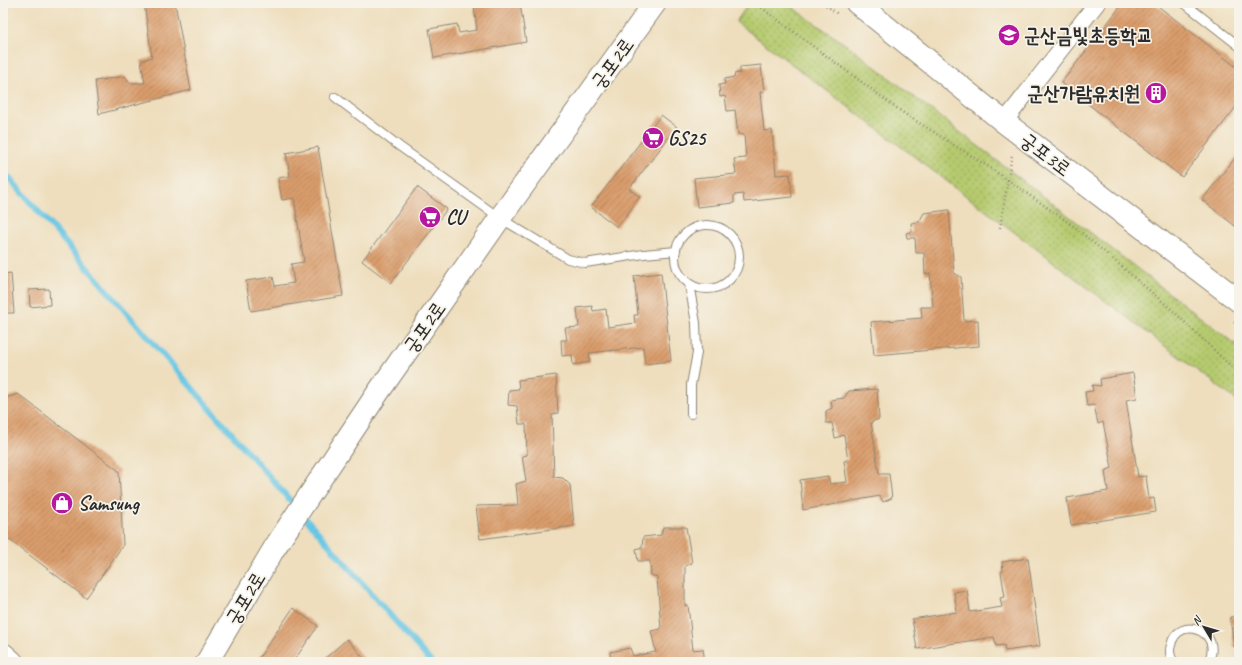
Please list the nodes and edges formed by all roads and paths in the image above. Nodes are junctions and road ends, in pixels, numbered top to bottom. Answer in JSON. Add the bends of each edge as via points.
{"nodes":[{"id":1,"x":655,"y":3,"type":"edge"},
{"id":2,"x":755,"y":3,"type":"edge"},
{"id":3,"x":857,"y":3,"type":"edge"},
{"id":4,"x":1097,"y":3,"type":"edge"},
{"id":5,"x":1184,"y":3,"type":"edge"},
{"id":6,"x":1239,"y":46,"type":"edge"},
{"id":7,"x":334,"y":97,"type":"dead end"},
{"id":8,"x":1004,"y":122,"type":"junction"},
{"id":9,"x":1012,"y":152,"type":"dead end"},
{"id":10,"x":1008,"y":180,"type":"junction"},
{"id":11,"x":500,"y":218,"type":"junction"},
{"id":12,"x":1000,"y":228,"type":"dead end"},
{"id":13,"x":676,"y":251,"type":"junction"},
{"id":14,"x":689,"y":284,"type":"junction"},
{"id":15,"x":1239,"y":301,"type":"edge"},
{"id":16,"x":1239,"y":374,"type":"edge"},
{"id":17,"x":691,"y":414,"type":"dead end"},
{"id":18,"x":3,"y":654,"type":"edge"},
{"id":19,"x":12,"y":662,"type":"edge"},
{"id":20,"x":207,"y":662,"type":"edge"},
{"id":21,"x":1174,"y":662,"type":"edge"},
{"id":22,"x":1208,"y":662,"type":"edge"}],
"edges":[{"from":1,"to":11,"type":"street","name":"궁포2로"},
{"from":2,"to":10,"type":"path","via":[[902,112]]},
{"from":3,"to":8,"type":"street","name":"궁포3로"},
{"from":4,"to":8,"type":"street"},
{"from":5,"to":6,"type":"lane"},
{"from":7,"to":11,"type":"lane"},
{"from":8,"to":15,"type":"street","name":"궁포3로"},
{"from":9,"to":10,"type":"path"},
{"from":10,"to":12,"type":"path"},
{"from":10,"to":16,"type":"path","via":[[1081,232],[1170,308]]},
{"from":11,"to":13,"type":"lane","via":[[568,259],[585,263]]},
{"from":11,"to":20,"type":"street","name":"궁포2로","via":[[377,394],[275,547]]},
{"from":13,"to":14,"type":"lane","via":[[678,269]]},
{"from":13,"to":14,"type":"lane","via":[[689,231],[699,226],[711,225],[731,236],[737,246],[738,268],[726,283],[708,289]]},
{"from":14,"to":17,"type":"lane","via":[[696,323],[697,353],[691,385]]},
{"from":18,"to":19,"type":"street"},
{"from":21,"to":22,"type":"lane","via":[[1170,653],[1173,639],[1177,633],[1190,628],[1198,629],[1208,638],[1212,650]]}]}
